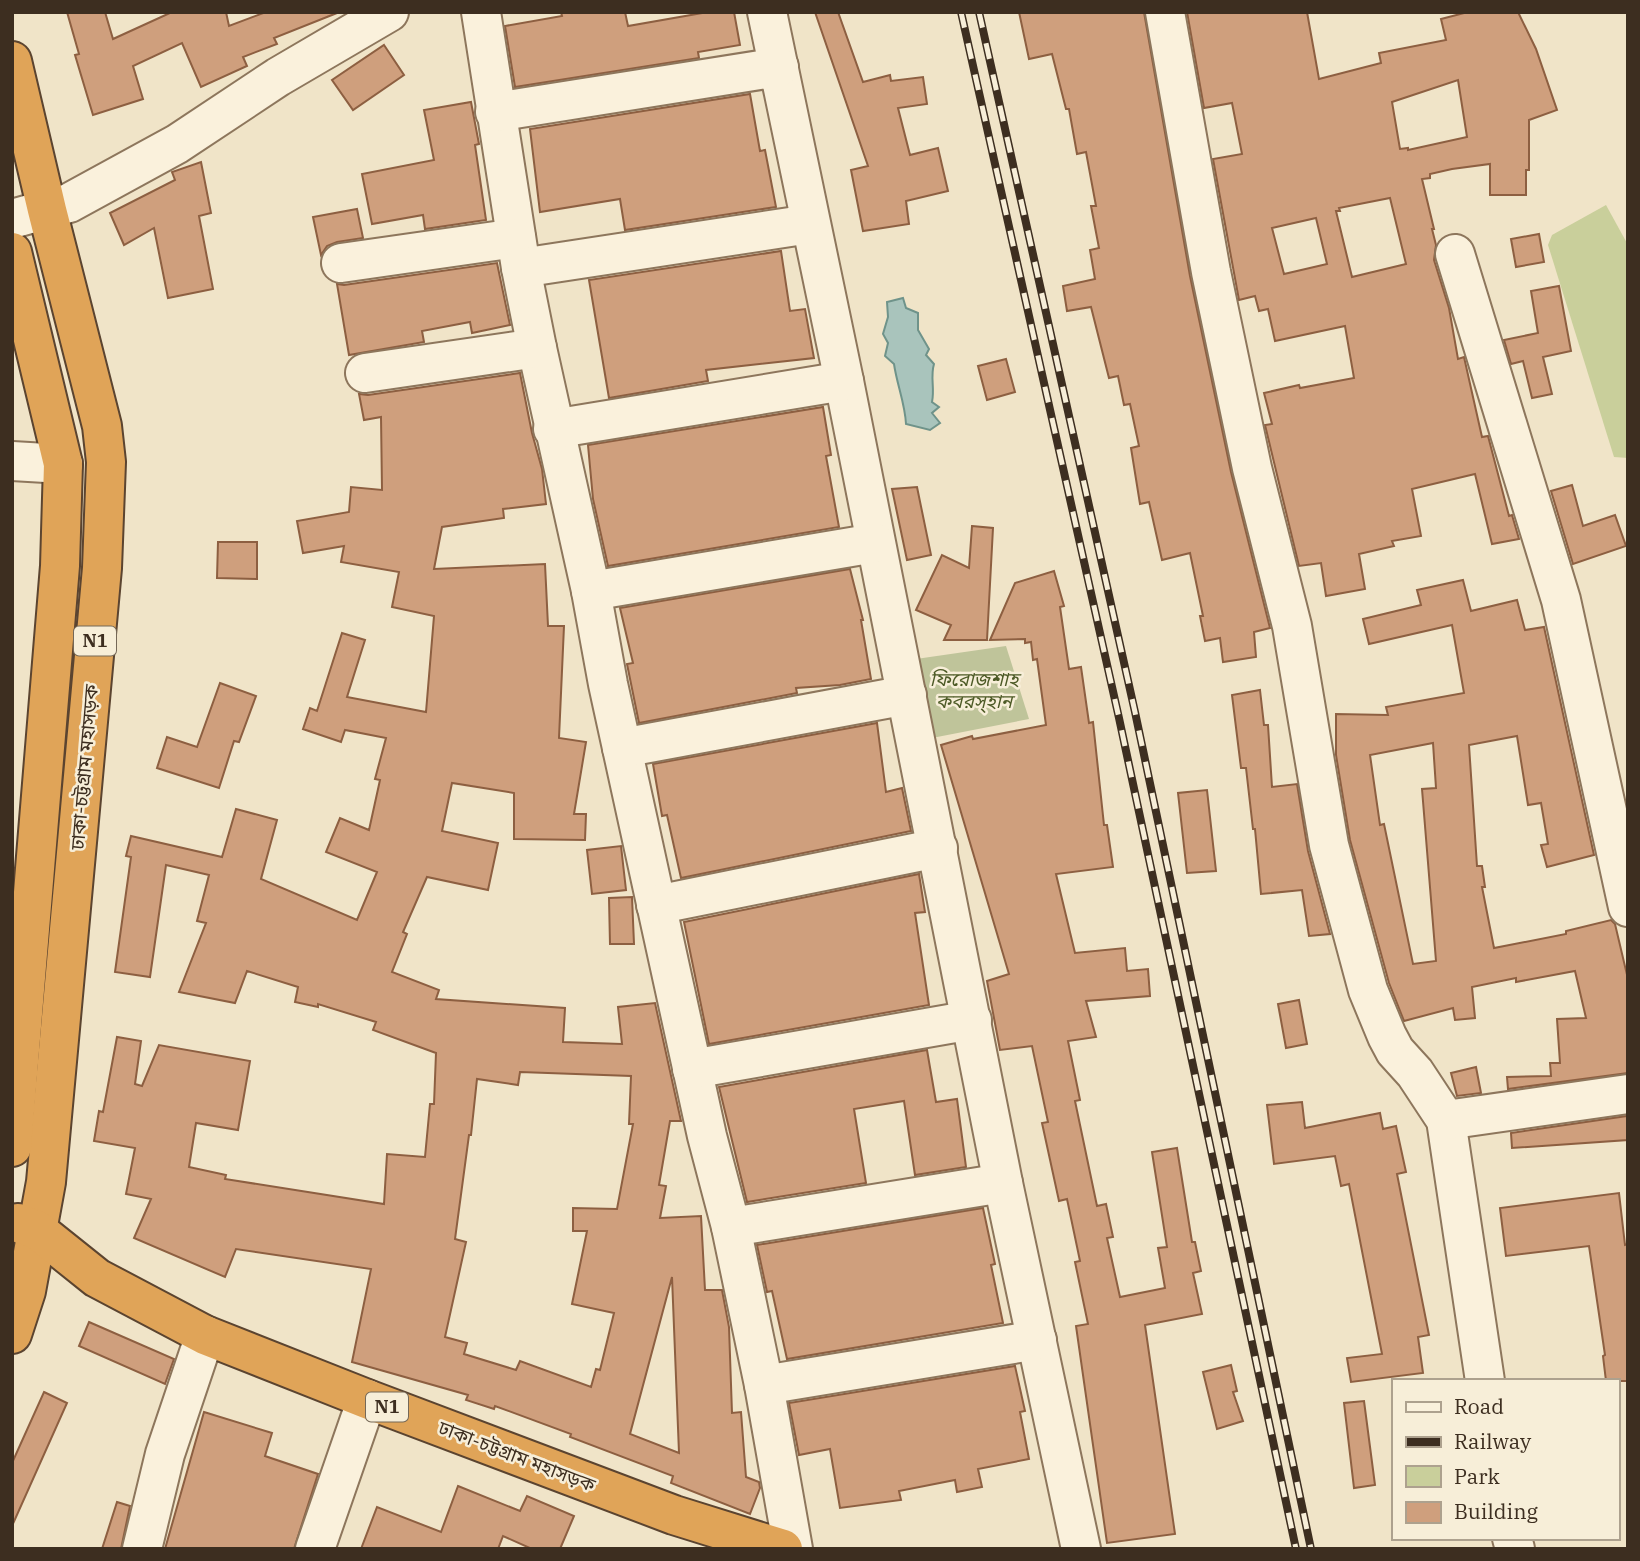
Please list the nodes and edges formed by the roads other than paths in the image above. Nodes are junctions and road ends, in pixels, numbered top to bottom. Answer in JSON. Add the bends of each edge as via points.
{"nodes":[{"id":1,"x":389,"y":12,"type":"edge"},
{"id":2,"x":481,"y":12,"type":"edge"},
{"id":3,"x":767,"y":12,"type":"edge"},
{"id":4,"x":1165,"y":12,"type":"edge"},
{"id":5,"x":12,"y":61,"type":"edge"},
{"id":6,"x":779,"y":67,"type":"junction"},
{"id":7,"x":495,"y":112,"type":"junction"},
{"id":8,"x":29,"y":214,"type":"edge"},
{"id":9,"x":810,"y":223,"type":"junction"},
{"id":10,"x":12,"y":252,"type":"edge"},
{"id":11,"x":518,"y":253,"type":"junction"},
{"id":12,"x":1455,"y":254,"type":"dead end"},
{"id":13,"x":341,"y":263,"type":"dead end"},
{"id":14,"x":537,"y":348,"type":"junction"},
{"id":15,"x":365,"y":373,"type":"dead end"},
{"id":16,"x":844,"y":381,"type":"junction"},
{"id":17,"x":554,"y":429,"type":"junction"},
{"id":18,"x":12,"y":461,"type":"edge"},
{"id":19,"x":63,"y":464,"type":"junction"},
{"id":20,"x":875,"y":542,"type":"junction"},
{"id":21,"x":591,"y":591,"type":"junction"},
{"id":22,"x":908,"y":695,"type":"junction"},
{"id":23,"x":622,"y":748,"type":"junction"},
{"id":24,"x":939,"y":848,"type":"junction"},
{"id":25,"x":656,"y":905,"type":"junction"},
{"id":26,"x":1628,"y":907,"type":"edge"},
{"id":27,"x":972,"y":1020,"type":"junction"},
{"id":28,"x":692,"y":1069,"type":"junction"},
{"id":29,"x":1628,"y":1094,"type":"edge"},
{"id":30,"x":1446,"y":1120,"type":"junction"},
{"id":31,"x":12,"y":1147,"type":"edge"},
{"id":32,"x":1003,"y":1183,"type":"junction"},
{"id":33,"x":25,"y":1225,"type":"edge"},
{"id":34,"x":731,"y":1227,"type":"junction"},
{"id":35,"x":12,"y":1334,"type":"edge"},
{"id":36,"x":205,"y":1335,"type":"junction"},
{"id":37,"x":1037,"y":1340,"type":"junction"},
{"id":38,"x":1485,"y":1379,"type":"edge"},
{"id":39,"x":764,"y":1385,"type":"junction"},
{"id":40,"x":367,"y":1399,"type":"junction"},
{"id":41,"x":142,"y":1549,"type":"edge"},
{"id":42,"x":315,"y":1549,"type":"edge"},
{"id":43,"x":783,"y":1549,"type":"edge"},
{"id":44,"x":793,"y":1549,"type":"edge"},
{"id":45,"x":1081,"y":1549,"type":"edge"}],
"edges":[{"from":1,"to":8,"type":"street","via":[[177,144],[69,203]]},
{"from":2,"to":7,"type":"street"},
{"from":3,"to":6,"type":"street"},
{"from":4,"to":30,"type":"street","via":[[1210,272],[1292,626],[1329,845],[1368,990],[1387,1036]]},
{"from":5,"to":8,"type":"highway","name":"ঢাকা-চট্টগ্রাম মহাসড়ক","number":"N1"},
{"from":6,"to":7,"type":"street"},
{"from":6,"to":9,"type":"street"},
{"from":7,"to":11,"type":"street"},
{"from":8,"to":33,"type":"highway","name":"ঢাকা-চট্টগ্রাম মহাসড়ক","number":"N1","via":[[102,426],[106,462],[102,568],[46,1182]]},
{"from":9,"to":11,"type":"street"},
{"from":9,"to":16,"type":"street"},
{"from":10,"to":19,"type":"highway","name":"ঢাকা-চট্টগ্রাম মহাসড়ক","number":"N1"},
{"from":11,"to":13,"type":"street"},
{"from":11,"to":14,"type":"street"},
{"from":12,"to":26,"type":"street","via":[[1561,600]]},
{"from":14,"to":15,"type":"street"},
{"from":14,"to":17,"type":"street"},
{"from":16,"to":17,"type":"street"},
{"from":16,"to":20,"type":"street"},
{"from":17,"to":21,"type":"street"},
{"from":18,"to":19,"type":"street"},
{"from":19,"to":31,"type":"highway","name":"ঢাকা-চট্টগ্রাম মহাসড়ক","number":"N1","via":[[60,566]]},
{"from":20,"to":21,"type":"street"},
{"from":20,"to":22,"type":"street"},
{"from":21,"to":23,"type":"street"},
{"from":22,"to":23,"type":"street"},
{"from":22,"to":24,"type":"street"},
{"from":23,"to":25,"type":"street"},
{"from":24,"to":25,"type":"street"},
{"from":24,"to":27,"type":"street"},
{"from":25,"to":28,"type":"street"},
{"from":27,"to":28,"type":"street"},
{"from":27,"to":32,"type":"street"},
{"from":28,"to":34,"type":"street"},
{"from":29,"to":30,"type":"street"},
{"from":30,"to":38,"type":"street"},
{"from":32,"to":34,"type":"street"},
{"from":32,"to":37,"type":"street"},
{"from":33,"to":35,"type":"highway","via":[[26,1291]]},
{"from":33,"to":36,"type":"highway","name":"ঢাকা-চট্টগ্রাম মহাসড়ক","number":"N1","via":[[97,1278]]},
{"from":34,"to":39,"type":"street"},
{"from":36,"to":40,"type":"highway","name":"ঢাকা-চট্টগ্রাম মহাসড়ক","number":"N1"},
{"from":36,"to":41,"type":"street","via":[[165,1454]]},
{"from":37,"to":39,"type":"street"},
{"from":37,"to":45,"type":"street"},
{"from":39,"to":44,"type":"street"},
{"from":40,"to":42,"type":"street"},
{"from":40,"to":43,"type":"highway","name":"ঢাকা-চট্টগ্রাম মহাসড়ক","number":"N1","via":[[674,1516]]}]}
